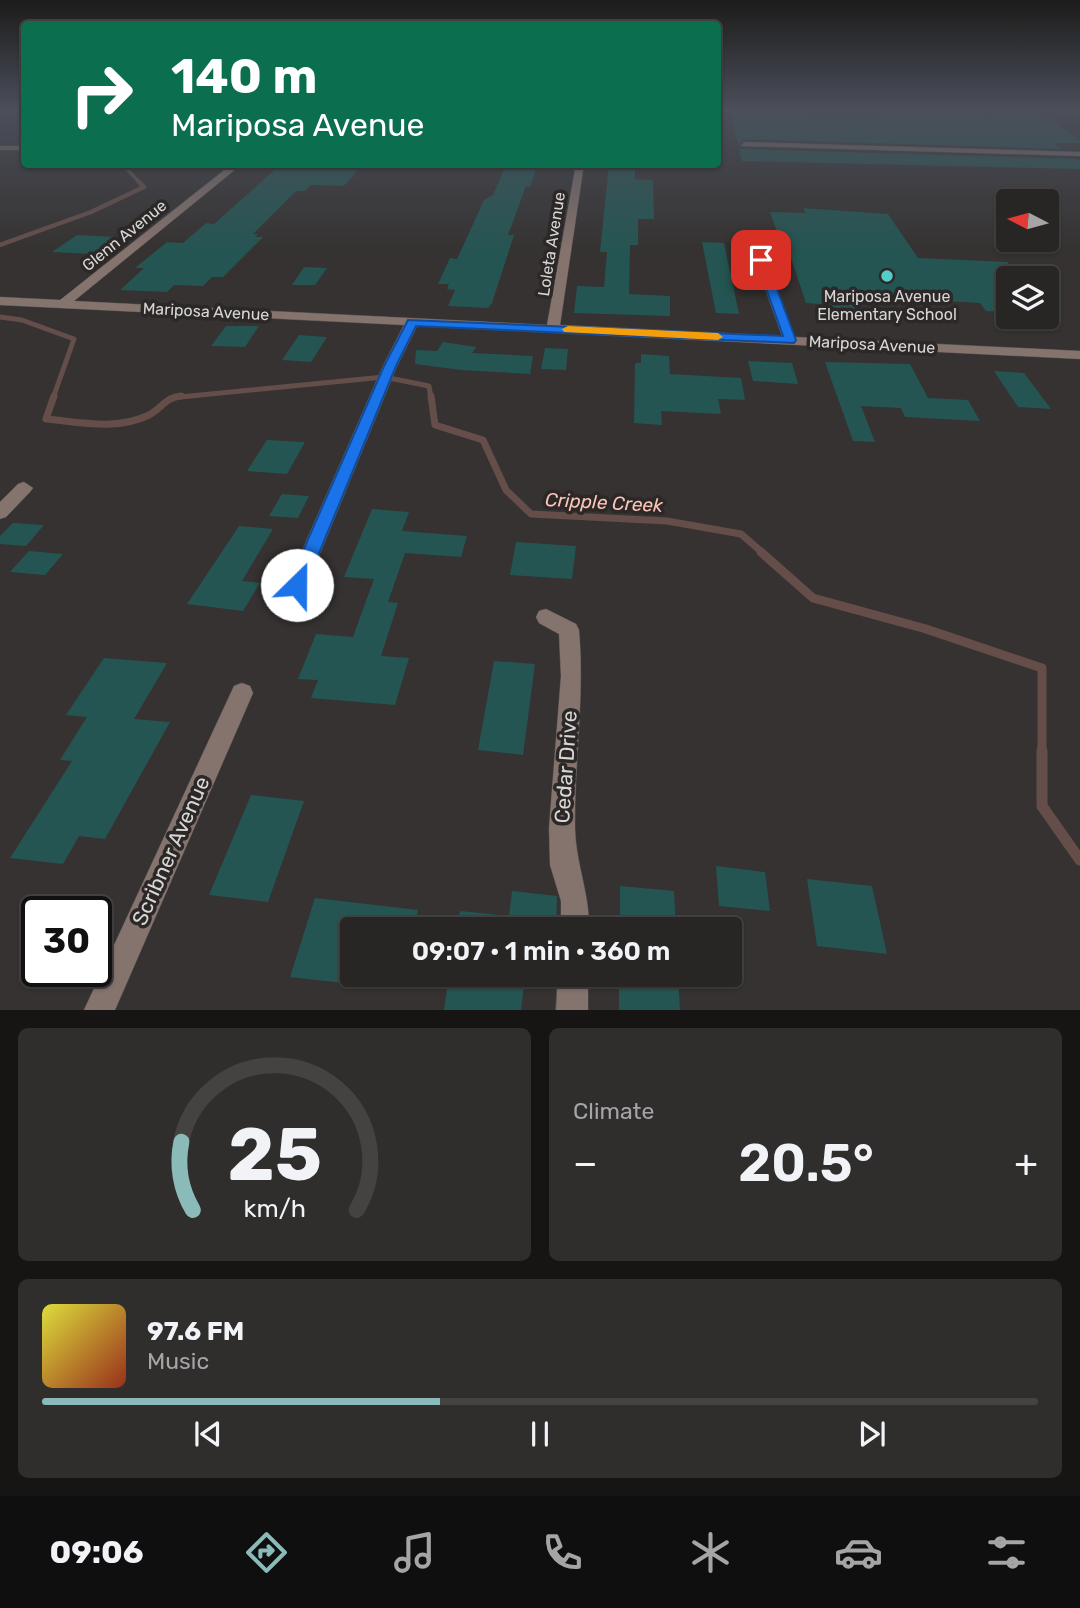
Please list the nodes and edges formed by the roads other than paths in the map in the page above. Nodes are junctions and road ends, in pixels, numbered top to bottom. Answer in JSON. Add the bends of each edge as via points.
{"nodes":[{"id":1,"x":233,"y":168,"type":"edge"},
{"id":2,"x":578,"y":168,"type":"edge"},
{"id":3,"x":755,"y":246,"type":"dead end"},
{"id":4,"x":0,"y":301,"type":"edge"},
{"id":5,"x":63,"y":304,"type":"junction"},
{"id":6,"x":412,"y":322,"type":"junction"},
{"id":7,"x":553,"y":329,"type":"junction"},
{"id":8,"x":790,"y":340,"type":"junction"},
{"id":9,"x":1080,"y":355,"type":"edge"},
{"id":10,"x":24,"y":488,"type":"dead end"},
{"id":11,"x":0,"y":513,"type":"edge"},
{"id":12,"x":297,"y":585,"type":"dead end"},
{"id":13,"x":546,"y":617,"type":"dead end"},
{"id":14,"x":242,"y":693,"type":"dead end"},
{"id":15,"x":575,"y":917,"type":"edge"},
{"id":16,"x":573,"y":987,"type":"edge"},
{"id":17,"x":99,"y":1010,"type":"edge"},
{"id":18,"x":572,"y":1010,"type":"edge"}],
"edges":[{"from":1,"to":5,"type":"street","name":"Glenn Avenue"},
{"from":2,"to":7,"type":"street","name":"Loleta Avenue"},
{"from":3,"to":8,"type":"street"},
{"from":4,"to":5,"type":"street","name":"Mariposa Avenue"},
{"from":5,"to":6,"type":"street","name":"Mariposa Avenue"},
{"from":6,"to":7,"type":"street","name":"Mariposa Avenue"},
{"from":6,"to":12,"type":"street"},
{"from":7,"to":8,"type":"street","name":"Mariposa Avenue"},
{"from":8,"to":9,"type":"street","name":"Mariposa Avenue"},
{"from":10,"to":11,"type":"street"},
{"from":13,"to":15,"type":"street","name":"Cedar Drive","via":[[569,631],[572,676],[562,828],[564,865],[576,901]]},
{"from":14,"to":17,"type":"street","name":"Scribner Avenue"},
{"from":16,"to":18,"type":"street"}]}
